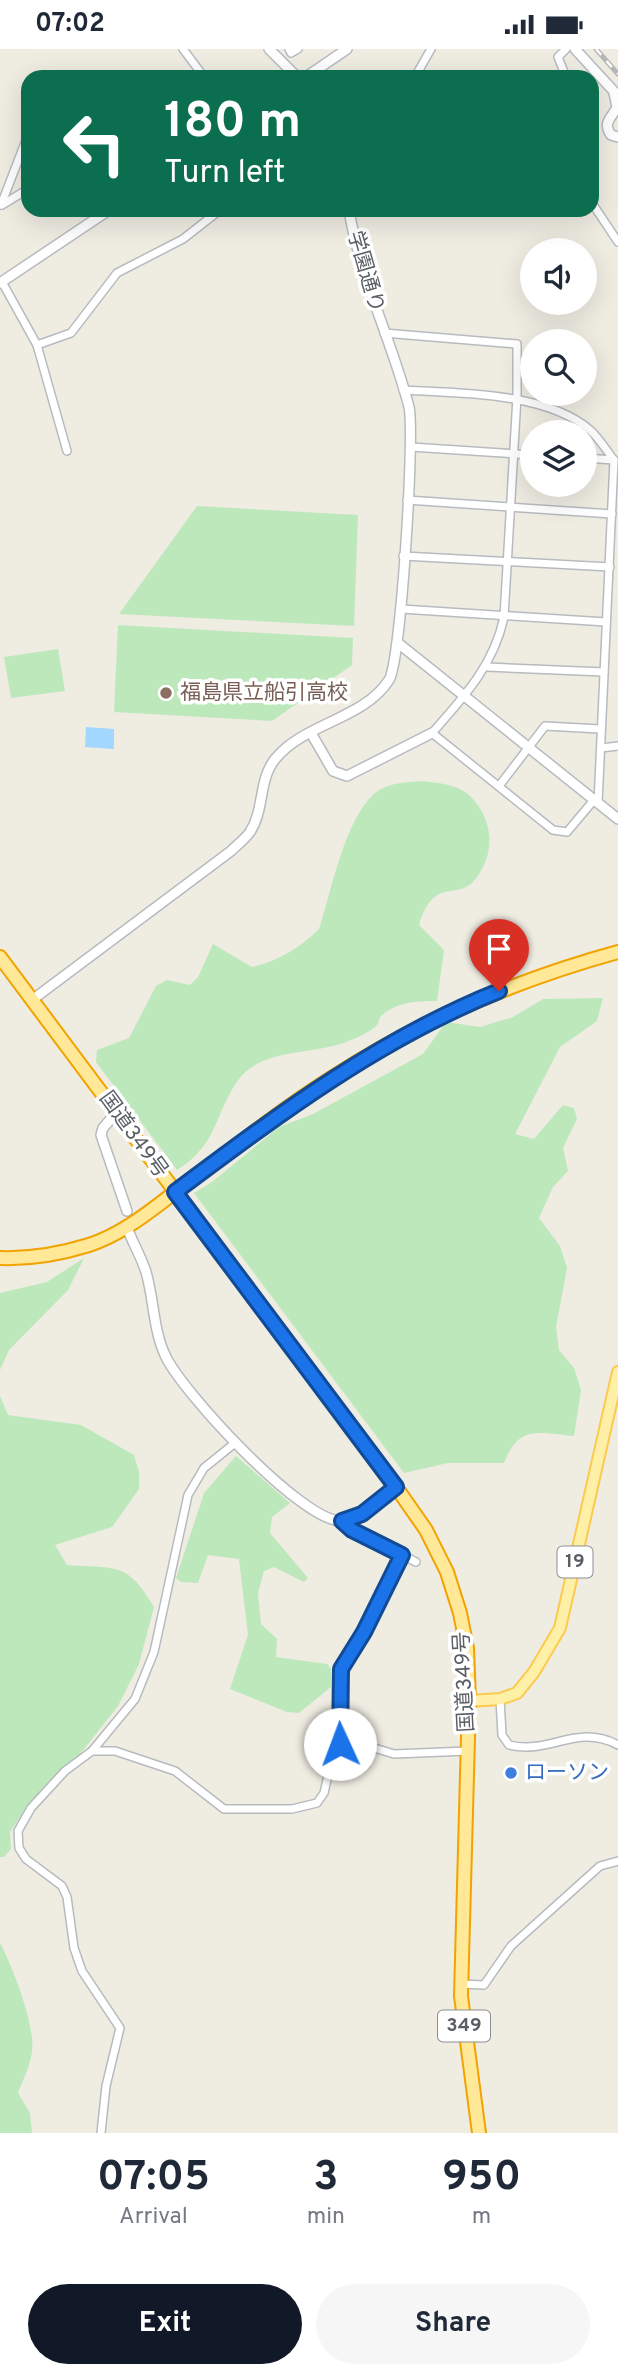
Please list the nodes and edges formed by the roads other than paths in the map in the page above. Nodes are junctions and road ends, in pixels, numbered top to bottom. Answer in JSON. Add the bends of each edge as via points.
{"nodes":[{"id":1,"x":183,"y":49,"type":"edge"},
{"id":2,"x":269,"y":49,"type":"edge"},
{"id":3,"x":289,"y":49,"type":"edge"},
{"id":4,"x":298,"y":49,"type":"edge"},
{"id":5,"x":347,"y":49,"type":"edge"},
{"id":6,"x":430,"y":49,"type":"edge"},
{"id":7,"x":566,"y":49,"type":"edge"},
{"id":8,"x":575,"y":49,"type":"edge"},
{"id":9,"x":199,"y":70,"type":"edge"},
{"id":10,"x":290,"y":70,"type":"edge"},
{"id":11,"x":316,"y":70,"type":"edge"},
{"id":12,"x":419,"y":70,"type":"edge"},
{"id":13,"x":563,"y":70,"type":"edge"},
{"id":14,"x":594,"y":70,"type":"edge"},
{"id":15,"x":599,"y":76,"type":"edge"},
{"id":16,"x":615,"y":94,"type":"edge"},
{"id":17,"x":618,"y":137,"type":"edge"},
{"id":18,"x":21,"y":152,"type":"edge"},
{"id":19,"x":21,"y":193,"type":"edge"},
{"id":20,"x":0,"y":205,"type":"edge"},
{"id":21,"x":599,"y":214,"type":"edge"},
{"id":22,"x":99,"y":217,"type":"edge"},
{"id":23,"x":211,"y":217,"type":"edge"},
{"id":24,"x":350,"y":217,"type":"edge"},
{"id":25,"x":618,"y":242,"type":"edge"},
{"id":26,"x":1,"y":283,"type":"edge"},
{"id":27,"x":383,"y":333,"type":"junction"},
{"id":28,"x":37,"y":345,"type":"junction"},
{"id":29,"x":403,"y":390,"type":"junction"},
{"id":30,"x":517,"y":397,"type":"junction"},
{"id":31,"x":411,"y":447,"type":"junction"},
{"id":32,"x":67,"y":451,"type":"dead end"},
{"id":33,"x":514,"y":454,"type":"junction"},
{"id":34,"x":520,"y":454,"type":"edge"},
{"id":35,"x":597,"y":459,"type":"edge"},
{"id":36,"x":614,"y":460,"type":"junction"},
{"id":37,"x":407,"y":500,"type":"junction"},
{"id":38,"x":510,"y":507,"type":"junction"},
{"id":39,"x":612,"y":515,"type":"junction"},
{"id":40,"x":403,"y":556,"type":"junction"},
{"id":41,"x":507,"y":562,"type":"junction"},
{"id":42,"x":610,"y":566,"type":"junction"},
{"id":43,"x":401,"y":610,"type":"junction"},
{"id":44,"x":504,"y":617,"type":"junction"},
{"id":45,"x":606,"y":622,"type":"junction"},
{"id":46,"x":398,"y":643,"type":"junction"},
{"id":47,"x":487,"y":667,"type":"junction"},
{"id":48,"x":604,"y":672,"type":"junction"},
{"id":49,"x":465,"y":695,"type":"junction"},
{"id":50,"x":600,"y":729,"type":"junction"},
{"id":51,"x":311,"y":733,"type":"junction"},
{"id":52,"x":432,"y":733,"type":"junction"},
{"id":53,"x":531,"y":746,"type":"junction"},
{"id":54,"x":618,"y":746,"type":"edge"},
{"id":55,"x":600,"y":748,"type":"junction"},
{"id":56,"x":499,"y":786,"type":"junction"},
{"id":57,"x":596,"y":801,"type":"junction"},
{"id":58,"x":618,"y":819,"type":"edge"},
{"id":59,"x":618,"y":952,"type":"edge"},
{"id":60,"x":0,"y":957,"type":"edge"},
{"id":61,"x":32,"y":1000,"type":"junction"},
{"id":62,"x":116,"y":1113,"type":"junction"},
{"id":63,"x":175,"y":1192,"type":"junction"},
{"id":64,"x":127,"y":1211,"type":"dead end"},
{"id":65,"x":127,"y":1227,"type":"junction"},
{"id":66,"x":0,"y":1258,"type":"edge"},
{"id":67,"x":618,"y":1372,"type":"edge"},
{"id":68,"x":235,"y":1443,"type":"junction"},
{"id":69,"x":396,"y":1487,"type":"junction"},
{"id":70,"x":342,"y":1521,"type":"junction"},
{"id":71,"x":402,"y":1555,"type":"junction"},
{"id":72,"x":416,"y":1562,"type":"dead end"},
{"id":73,"x":500,"y":1699,"type":"junction"},
{"id":74,"x":470,"y":1700,"type":"junction"},
{"id":75,"x":340,"y":1744,"type":"junction"},
{"id":76,"x":618,"y":1745,"type":"edge"},
{"id":77,"x":92,"y":1751,"type":"junction"},
{"id":78,"x":468,"y":1751,"type":"junction"},
{"id":79,"x":618,"y":1861,"type":"edge"},
{"id":80,"x":461,"y":1984,"type":"junction"},
{"id":81,"x":101,"y":2133,"type":"edge"},
{"id":82,"x":479,"y":2133,"type":"edge"}],
"edges":[{"from":1,"to":9,"type":"street"},
{"from":2,"to":10,"type":"street"},
{"from":3,"to":4,"type":"street","via":[[291,53]]},
{"from":5,"to":11,"type":"street"},
{"from":6,"to":12,"type":"street"},
{"from":7,"to":13,"type":"street","via":[[558,57]]},
{"from":8,"to":14,"type":"street"},
{"from":15,"to":16,"type":"street"},
{"from":16,"to":17,"type":"street","via":[[617,107],[607,128]]},
{"from":18,"to":20,"type":"street"},
{"from":19,"to":20,"type":"street"},
{"from":21,"to":25,"type":"street"},
{"from":22,"to":26,"type":"street"},
{"from":23,"to":28,"type":"street","via":[[183,239],[117,273],[71,333]]},
{"from":24,"to":27,"type":"street","name":"学園通り"},
{"from":26,"to":28,"type":"street"},
{"from":27,"to":29,"type":"street","name":"学園通り"},
{"from":27,"to":30,"type":"street","via":[[517,344]]},
{"from":28,"to":32,"type":"street"},
{"from":29,"to":30,"type":"street"},
{"from":29,"to":31,"type":"street","name":"学園通り"},
{"from":30,"to":33,"type":"street"},
{"from":30,"to":36,"type":"street","via":[[574,419],[591,431]]},
{"from":31,"to":33,"type":"street"},
{"from":31,"to":37,"type":"street","name":"学園通り"},
{"from":33,"to":34,"type":"street"},
{"from":33,"to":38,"type":"street"},
{"from":35,"to":36,"type":"street"},
{"from":36,"to":39,"type":"street"},
{"from":37,"to":38,"type":"street"},
{"from":37,"to":40,"type":"street","name":"学園通り"},
{"from":38,"to":39,"type":"street"},
{"from":38,"to":41,"type":"street"},
{"from":39,"to":42,"type":"street"},
{"from":40,"to":41,"type":"street"},
{"from":40,"to":43,"type":"street","name":"学園通り"},
{"from":41,"to":42,"type":"street"},
{"from":41,"to":44,"type":"street"},
{"from":42,"to":45,"type":"street"},
{"from":43,"to":44,"type":"street"},
{"from":43,"to":46,"type":"street","name":"学園通り"},
{"from":44,"to":45,"type":"street"},
{"from":44,"to":47,"type":"street","via":[[499,643]]},
{"from":45,"to":48,"type":"street"},
{"from":46,"to":49,"type":"street"},
{"from":46,"to":51,"type":"street","name":"学園通り","via":[[395,665],[383,688]]},
{"from":47,"to":48,"type":"street"},
{"from":47,"to":49,"type":"street"},
{"from":48,"to":50,"type":"street"},
{"from":49,"to":52,"type":"street"},
{"from":49,"to":53,"type":"street"},
{"from":50,"to":53,"type":"street","via":[[545,726]]},
{"from":50,"to":55,"type":"street"},
{"from":51,"to":52,"type":"street","via":[[333,771],[347,776]]},
{"from":51,"to":61,"type":"street","name":"学園通り","via":[[273,761],[250,832],[232,851]]},
{"from":52,"to":56,"type":"street"},
{"from":53,"to":56,"type":"street"},
{"from":53,"to":57,"type":"street"},
{"from":54,"to":55,"type":"street"},
{"from":55,"to":57,"type":"street"},
{"from":56,"to":57,"type":"street","via":[[560,832],[567,832]]},
{"from":57,"to":58,"type":"street"},
{"from":59,"to":63,"type":"highway","via":[[463,1005],[385,1045],[275,1117]]},
{"from":60,"to":61,"type":"highway","name":"国道349号","number":"349"},
{"from":61,"to":62,"type":"highway","name":"国道349号","number":"349"},
{"from":62,"to":63,"type":"highway","name":"国道349号","number":"349"},
{"from":62,"to":64,"type":"street","via":[[101,1136]]},
{"from":63,"to":65,"type":"highway"},
{"from":63,"to":69,"type":"highway","name":"国道349号","number":"349"},
{"from":65,"to":66,"type":"highway","via":[[50,1255]]},
{"from":65,"to":68,"type":"street","via":[[145,1270],[166,1357]]},
{"from":67,"to":73,"type":"main road","number":"19","via":[[561,1628],[525,1685]]},
{"from":68,"to":70,"type":"street","via":[[295,1496],[326,1517]]},
{"from":68,"to":77,"type":"street","via":[[204,1468],[188,1495],[154,1652],[135,1699]]},
{"from":69,"to":70,"type":"street","via":[[362,1514]]},
{"from":69,"to":74,"type":"highway","name":"国道349号","number":"349","via":[[426,1530],[455,1592],[467,1648]]},
{"from":70,"to":71,"type":"street"},
{"from":71,"to":72,"type":"street"},
{"from":71,"to":75,"type":"street","via":[[341,1669]]},
{"from":73,"to":74,"type":"main road"},
{"from":73,"to":76,"type":"street","via":[[502,1735],[509,1745],[524,1748],[591,1735]]},
{"from":74,"to":78,"type":"highway","name":"国道349号","number":"349"},
{"from":75,"to":77,"type":"street","via":[[317,1803],[251,1811],[225,1809],[175,1771],[115,1751]]},
{"from":75,"to":78,"type":"street","via":[[355,1742],[394,1755]]},
{"from":77,"to":81,"type":"street","via":[[38,1799],[16,1841],[26,1859],[62,1886],[82,1971],[120,2028]]},
{"from":78,"to":80,"type":"highway","name":"国道349号","number":"349"},
{"from":79,"to":80,"type":"street","via":[[600,1867],[511,1946],[484,1985]]},
{"from":80,"to":82,"type":"highway","name":"国道349号","number":"349"}]}
